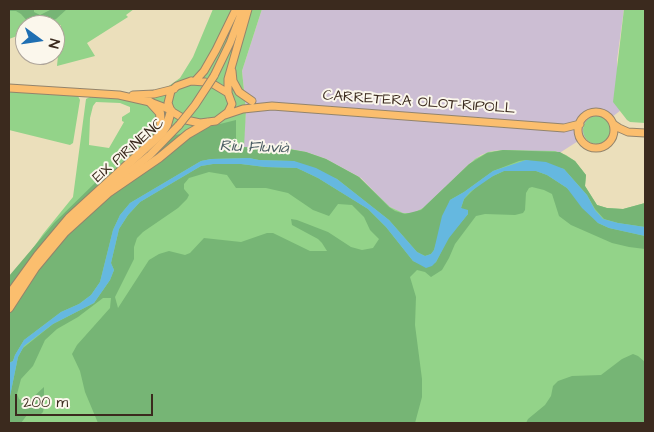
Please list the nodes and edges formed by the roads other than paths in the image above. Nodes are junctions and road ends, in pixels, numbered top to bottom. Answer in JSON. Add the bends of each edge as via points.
{"nodes":[{"id":1,"x":236,"y":9,"type":"edge"},
{"id":2,"x":243,"y":9,"type":"edge"},
{"id":3,"x":248,"y":9,"type":"edge"},
{"id":4,"x":232,"y":63,"type":"junction"},
{"id":5,"x":195,"y":80,"type":"junction"},
{"id":6,"x":9,"y":88,"type":"edge"},
{"id":7,"x":174,"y":89,"type":"junction"},
{"id":8,"x":229,"y":94,"type":"junction"},
{"id":9,"x":119,"y":96,"type":"junction"},
{"id":10,"x":252,"y":101,"type":"junction"},
{"id":11,"x":150,"y":102,"type":"junction"},
{"id":12,"x":272,"y":106,"type":"junction"},
{"id":13,"x":171,"y":110,"type":"junction"},
{"id":14,"x":225,"y":115,"type":"junction"},
{"id":15,"x":207,"y":123,"type":"junction"},
{"id":16,"x":580,"y":124,"type":"junction"},
{"id":17,"x":613,"y":124,"type":"junction"},
{"id":18,"x":564,"y":128,"type":"junction"},
{"id":19,"x":628,"y":132,"type":"junction"},
{"id":20,"x":645,"y":133,"type":"edge"},
{"id":21,"x":580,"y":135,"type":"junction"},
{"id":22,"x":611,"y":139,"type":"junction"},
{"id":23,"x":154,"y":142,"type":"junction"},
{"id":24,"x":64,"y":229,"type":"junction"},
{"id":25,"x":9,"y":295,"type":"edge"},
{"id":26,"x":9,"y":308,"type":"edge"}],
"edges":[{"from":1,"to":5,"type":"main road","via":[[204,71]]},
{"from":2,"to":24,"type":"main road","name":"EIX PIRINENC","bridge":true,"via":[[214,76],[179,126]]},
{"from":3,"to":4,"type":"main road"},
{"from":4,"to":8,"type":"main road","via":[[228,78]]},
{"from":4,"to":10,"type":"main road","via":[[233,81],[239,92]]},
{"from":5,"to":7,"type":"main road"},
{"from":5,"to":8,"type":"main road","via":[[213,84]]},
{"from":6,"to":9,"type":"main road"},
{"from":7,"to":9,"type":"main road"},
{"from":7,"to":13,"type":"main road","via":[[168,99]]},
{"from":8,"to":10,"type":"main road","name":"CARRETERA OLOT-RIPOLL"},
{"from":8,"to":14,"type":"main road","via":[[232,104]]},
{"from":9,"to":11,"type":"main road"},
{"from":10,"to":12,"type":"main road","name":"CARRETERA OLOT-RIPOLL"},
{"from":11,"to":13,"type":"main road"},
{"from":11,"to":23,"type":"highway","via":[[161,117]]},
{"from":12,"to":14,"type":"main road","name":"CARRETERA OLOT-RIPOLL","via":[[243,109]]},
{"from":12,"to":18,"type":"main road","name":"CARRETERA OLOT-RIPOLL"},
{"from":13,"to":15,"type":"main road","via":[[186,120]]},
{"from":13,"to":23,"type":"highway","via":[[165,129]]},
{"from":14,"to":15,"type":"main road"},
{"from":15,"to":24,"type":"highway","via":[[108,193]]},
{"from":16,"to":17,"type":"main road","via":[[587,115],[597,112],[606,114]]},
{"from":16,"to":18,"type":"main road","name":"CARRETERA OLOT-RIPOLL"},
{"from":16,"to":21,"type":"main road"},
{"from":17,"to":19,"type":"main road"},
{"from":17,"to":22,"type":"main road"},
{"from":18,"to":21,"type":"main road","name":"CARRETERA OLOT-RIPOLL"},
{"from":19,"to":20,"type":"main road"},
{"from":19,"to":22,"type":"main road"},
{"from":21,"to":22,"type":"main road","via":[[586,144],[594,147],[602,146]]},
{"from":23,"to":24,"type":"highway","via":[[79,207]]},
{"from":24,"to":25,"type":"highway","name":"EIX PIRINENC","via":[[38,255]]},
{"from":24,"to":26,"type":"highway","name":"EIX PIRINENC"}]}
